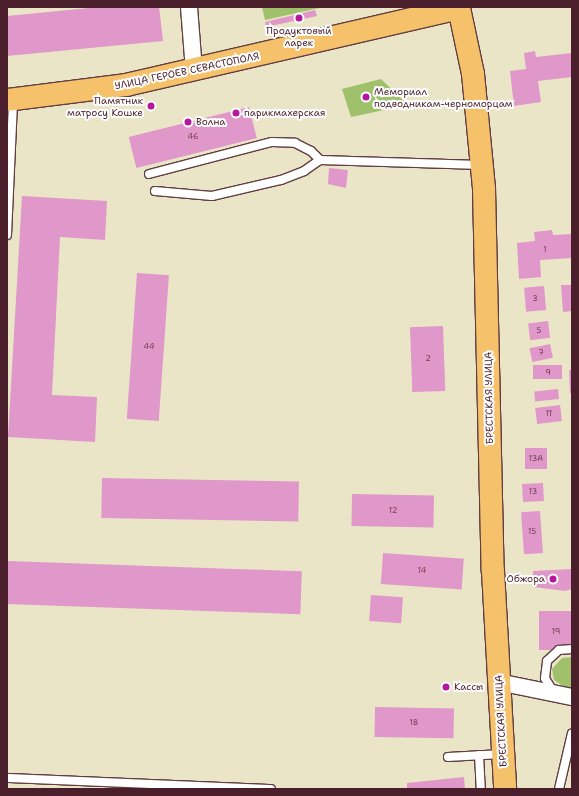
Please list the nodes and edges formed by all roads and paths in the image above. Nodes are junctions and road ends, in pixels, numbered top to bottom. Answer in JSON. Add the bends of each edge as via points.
{"nodes":[{"id":1,"x":189,"y":7,"type":"edge"},
{"id":2,"x":459,"y":7,"type":"edge"},
{"id":3,"x":194,"y":70,"type":"junction"},
{"id":4,"x":10,"y":100,"type":"edge"},
{"id":5,"x":320,"y":160,"type":"junction"},
{"id":6,"x":482,"y":165,"type":"junction"},
{"id":7,"x":149,"y":174,"type":"dead end"},
{"id":8,"x":155,"y":191,"type":"dead end"},
{"id":9,"x":7,"y":235,"type":"edge"},
{"id":10,"x":572,"y":649,"type":"edge"},
{"id":11,"x":498,"y":682,"type":"junction"},
{"id":12,"x":567,"y":696,"type":"edge"},
{"id":13,"x":572,"y":733,"type":"edge"},
{"id":14,"x":503,"y":754,"type":"junction"},
{"id":15,"x":479,"y":755,"type":"junction"},
{"id":16,"x":448,"y":757,"type":"dead end"},
{"id":17,"x":7,"y":778,"type":"edge"},
{"id":18,"x":271,"y":789,"type":"edge"},
{"id":19,"x":481,"y":789,"type":"edge"},
{"id":20,"x":505,"y":789,"type":"edge"},
{"id":21,"x":559,"y":789,"type":"edge"}],
"edges":[{"from":1,"to":3,"type":"street"},
{"from":2,"to":3,"type":"main road","name":"УЛИЦА ГЕРОЕВ СЕВАСТОПОЛЯ"},
{"from":2,"to":6,"type":"main road","name":"БРЕСТСКАЯ УЛИЦА","via":[[473,74]]},
{"from":3,"to":4,"type":"main road","name":"УЛИЦА ГЕРОЕВ СЕВАСТОПОЛЯ","via":[[126,85]]},
{"from":4,"to":9,"type":"lane"},
{"from":5,"to":6,"type":"lane"},
{"from":5,"to":7,"type":"lane","via":[[311,151],[295,143],[272,142]]},
{"from":5,"to":8,"type":"lane","via":[[304,171],[281,180],[212,196]]},
{"from":6,"to":11,"type":"main road","name":"БРЕСТСКАЯ УЛИЦА"},
{"from":10,"to":12,"type":"lane","via":[[559,650],[552,655],[544,670],[548,686]]},
{"from":11,"to":12,"type":"street"},
{"from":11,"to":14,"type":"main road","name":"БРЕСТСКАЯ УЛИЦА"},
{"from":13,"to":21,"type":"lane"},
{"from":14,"to":15,"type":"lane"},
{"from":14,"to":20,"type":"main road","name":"БРЕСТСКАЯ УЛИЦА"},
{"from":15,"to":16,"type":"lane"},
{"from":15,"to":19,"type":"lane"},
{"from":17,"to":18,"type":"lane"}]}
